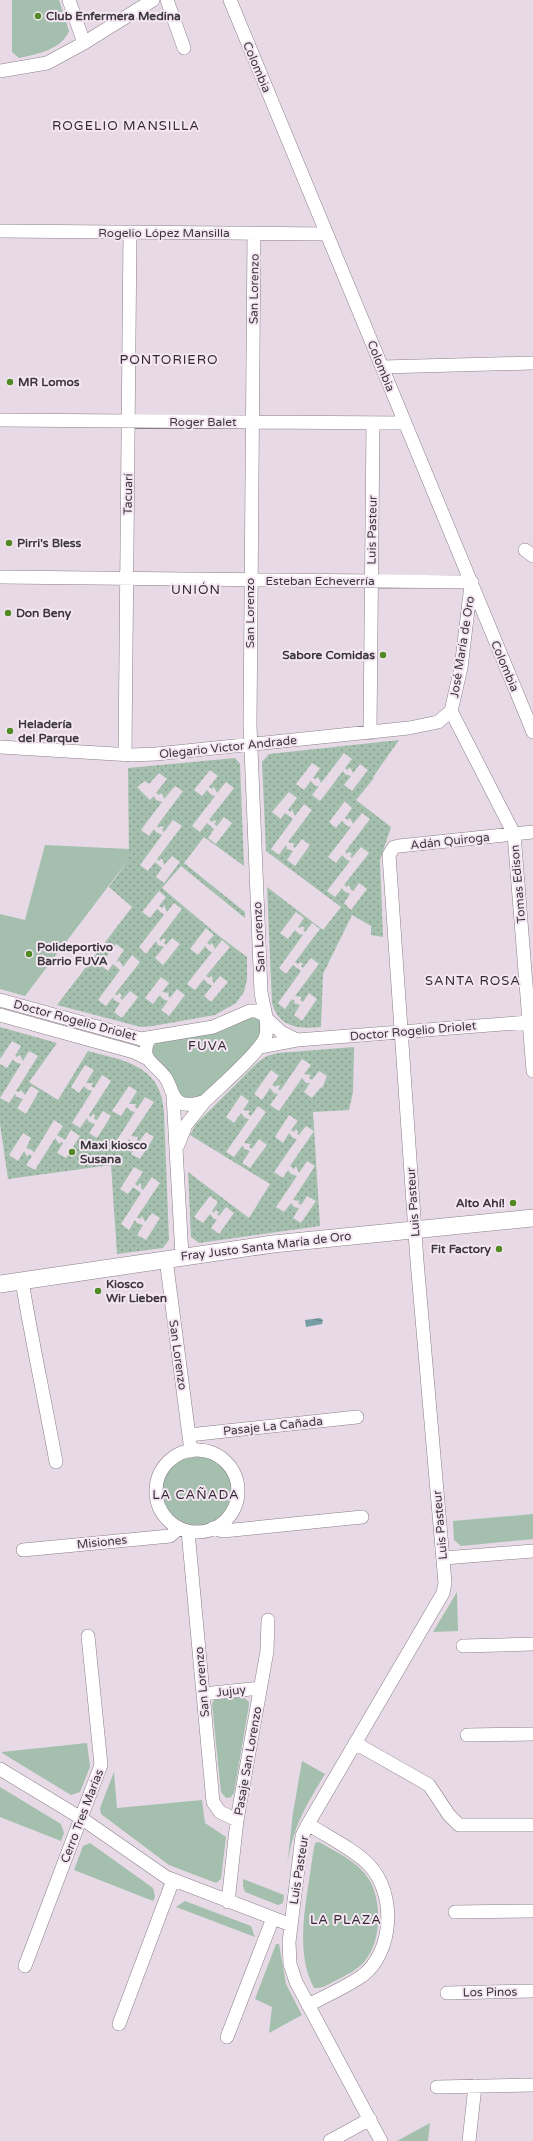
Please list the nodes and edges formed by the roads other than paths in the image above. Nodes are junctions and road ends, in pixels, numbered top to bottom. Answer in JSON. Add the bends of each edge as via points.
{"nodes":[{"id":1,"x":69,"y":0,"type":"edge"},
{"id":2,"x":153,"y":0,"type":"edge"},
{"id":3,"x":167,"y":0,"type":"edge"},
{"id":4,"x":230,"y":0,"type":"edge"},
{"id":5,"x":84,"y":43,"type":"junction"},
{"id":6,"x":184,"y":48,"type":"dead end"},
{"id":7,"x":0,"y":71,"type":"edge"},
{"id":8,"x":0,"y":231,"type":"edge"},
{"id":9,"x":130,"y":232,"type":"junction"},
{"id":10,"x":254,"y":233,"type":"junction"},
{"id":11,"x":327,"y":234,"type":"junction"},
{"id":12,"x":533,"y":363,"type":"edge"},
{"id":13,"x":382,"y":367,"type":"junction"},
{"id":14,"x":0,"y":420,"type":"edge"},
{"id":15,"x":128,"y":421,"type":"junction"},
{"id":16,"x":252,"y":422,"type":"junction"},
{"id":17,"x":373,"y":423,"type":"junction"},
{"id":18,"x":405,"y":423,"type":"junction"},
{"id":19,"x":0,"y":577,"type":"edge"},
{"id":20,"x":127,"y":578,"type":"junction"},
{"id":21,"x":250,"y":581,"type":"junction"},
{"id":22,"x":372,"y":581,"type":"junction"},
{"id":23,"x":472,"y":582,"type":"junction"},
{"id":24,"x":451,"y":711,"type":"junction"},
{"id":25,"x":533,"y":732,"type":"edge"},
{"id":26,"x":370,"y":733,"type":"junction"},
{"id":27,"x":251,"y":744,"type":"junction"},
{"id":28,"x":0,"y":747,"type":"edge"},
{"id":29,"x":126,"y":755,"type":"junction"},
{"id":30,"x":533,"y":832,"type":"edge"},
{"id":31,"x":514,"y":834,"type":"junction"},
{"id":32,"x":392,"y":850,"type":"joint"},
{"id":33,"x":261,"y":992,"type":"junction"},
{"id":34,"x":0,"y":1000,"type":"edge"},
{"id":35,"x":31,"y":1009,"type":"junction"},
{"id":36,"x":250,"y":1011,"type":"junction"},
{"id":37,"x":0,"y":1015,"type":"edge"},
{"id":38,"x":265,"y":1017,"type":"junction"},
{"id":39,"x":529,"y":1022,"type":"junction"},
{"id":40,"x":28,"y":1023,"type":"junction"},
{"id":41,"x":400,"y":1032,"type":"junction"},
{"id":42,"x":149,"y":1039,"type":"junction"},
{"id":43,"x":297,"y":1040,"type":"junction"},
{"id":44,"x":260,"y":1047,"type":"junction"},
{"id":45,"x":146,"y":1058,"type":"junction"},
{"id":46,"x":533,"y":1071,"type":"edge"},
{"id":47,"x":173,"y":1095,"type":"junction"},
{"id":48,"x":205,"y":1101,"type":"junction"},
{"id":49,"x":177,"y":1151,"type":"junction"},
{"id":50,"x":533,"y":1218,"type":"edge"},
{"id":51,"x":415,"y":1230,"type":"junction"},
{"id":52,"x":174,"y":1257,"type":"junction"},
{"id":53,"x":22,"y":1281,"type":"junction"},
{"id":54,"x":0,"y":1284,"type":"edge"},
{"id":55,"x":357,"y":1417,"type":"dead end"},
{"id":56,"x":189,"y":1435,"type":"junction"},
{"id":57,"x":191,"y":1451,"type":"junction"},
{"id":58,"x":56,"y":1462,"type":"dead end"},
{"id":59,"x":362,"y":1517,"type":"dead end"},
{"id":60,"x":213,"y":1528,"type":"junction"},
{"id":61,"x":183,"y":1529,"type":"junction"},
{"id":62,"x":23,"y":1550,"type":"dead end"},
{"id":63,"x":533,"y":1551,"type":"edge"},
{"id":64,"x":444,"y":1558,"type":"junction"},
{"id":65,"x":268,"y":1620,"type":"dead end"},
{"id":66,"x":88,"y":1636,"type":"dead end"},
{"id":67,"x":533,"y":1644,"type":"edge"},
{"id":68,"x":463,"y":1646,"type":"dead end"},
{"id":69,"x":260,"y":1688,"type":"junction"},
{"id":70,"x":203,"y":1694,"type":"junction"},
{"id":71,"x":533,"y":1734,"type":"edge"},
{"id":72,"x":467,"y":1735,"type":"dead end"},
{"id":73,"x":355,"y":1743,"type":"junction"},
{"id":74,"x":0,"y":1769,"type":"edge"},
{"id":75,"x":81,"y":1818,"type":"junction"},
{"id":76,"x":237,"y":1820,"type":"junction"},
{"id":77,"x":308,"y":1824,"type":"junction"},
{"id":78,"x":533,"y":1825,"type":"edge"},
{"id":79,"x":173,"y":1880,"type":"junction"},
{"id":80,"x":228,"y":1902,"type":"junction"},
{"id":81,"x":533,"y":1911,"type":"edge"},
{"id":82,"x":455,"y":1912,"type":"dead end"},
{"id":83,"x":273,"y":1918,"type":"junction"},
{"id":84,"x":291,"y":1925,"type":"junction"},
{"id":85,"x":25,"y":1966,"type":"dead end"},
{"id":86,"x":533,"y":1991,"type":"edge"},
{"id":87,"x":447,"y":1993,"type":"dead end"},
{"id":88,"x":308,"y":2005,"type":"junction"},
{"id":89,"x":119,"y":2024,"type":"dead end"},
{"id":90,"x":227,"y":2037,"type":"dead end"},
{"id":91,"x":533,"y":2085,"type":"edge"},
{"id":92,"x":475,"y":2086,"type":"junction"},
{"id":93,"x":437,"y":2087,"type":"dead end"},
{"id":94,"x":370,"y":2119,"type":"junction"},
{"id":95,"x":330,"y":2141,"type":"edge"},
{"id":96,"x":381,"y":2141,"type":"edge"},
{"id":97,"x":469,"y":2141,"type":"edge"}],
"edges":[{"from":1,"to":5,"type":"street"},
{"from":2,"to":5,"type":"street"},
{"from":3,"to":6,"type":"street"},
{"from":4,"to":11,"type":"street","name":"Colombia"},
{"from":5,"to":7,"type":"street","via":[[46,63]]},
{"from":8,"to":9,"type":"street","name":"Rogelio López Mansilla"},
{"from":9,"to":10,"type":"street","name":"Rogelio López Mansilla"},
{"from":9,"to":15,"type":"street","name":"Tacuarí"},
{"from":10,"to":11,"type":"street","name":"Rogelio López Mansilla"},
{"from":10,"to":16,"type":"street","name":"San Lorenzo"},
{"from":11,"to":13,"type":"street","name":"Colombia"},
{"from":12,"to":13,"type":"street"},
{"from":13,"to":18,"type":"street","name":"Colombia"},
{"from":14,"to":15,"type":"street","name":"Roger Balet"},
{"from":15,"to":16,"type":"street","name":"Roger Balet"},
{"from":15,"to":20,"type":"street","name":"Tacuarí"},
{"from":16,"to":17,"type":"street","name":"Roger Balet"},
{"from":16,"to":21,"type":"street","name":"San Lorenzo"},
{"from":17,"to":18,"type":"street","name":"Roger Balet"},
{"from":17,"to":22,"type":"street","name":"Luis Pasteur"},
{"from":18,"to":23,"type":"street","name":"Colombia"},
{"from":19,"to":20,"type":"street","name":"Esteban Echeverría"},
{"from":20,"to":21,"type":"street","name":"Esteban Echeverría"},
{"from":20,"to":29,"type":"street","name":"Tacuarí"},
{"from":21,"to":22,"type":"street","name":"Esteban Echeverría"},
{"from":21,"to":27,"type":"street","name":"San Lorenzo"},
{"from":22,"to":23,"type":"street","name":"Esteban Echeverría"},
{"from":22,"to":26,"type":"street","name":"Luis Pasteur"},
{"from":23,"to":24,"type":"street","name":"José María de Oro","via":[[467,630]]},
{"from":23,"to":25,"type":"street","name":"Colombia"},
{"from":24,"to":26,"type":"street","name":"Olegario Victor Andrade","via":[[438,722],[425,726]]},
{"from":24,"to":31,"type":"street","name":"Tomas Edison"},
{"from":26,"to":27,"type":"street","name":"Olegario Victor Andrade"},
{"from":27,"to":29,"type":"street","name":"Olegario Victor Andrade"},
{"from":27,"to":33,"type":"street","name":"San Lorenzo"},
{"from":28,"to":29,"type":"street","name":"Olegario Victor Andrade"},
{"from":30,"to":31,"type":"street","name":"Adán Quiroga"},
{"from":31,"to":32,"type":"street","name":"Adán Quiroga","via":[[399,846]]},
{"from":31,"to":39,"type":"street","name":"Tomas Edison"},
{"from":32,"to":41,"type":"street","name":"Luis Pasteur","via":[[388,864]]},
{"from":33,"to":36,"type":"street","via":[[258,1002]]},
{"from":33,"to":38,"type":"street","name":"San Lorenzo"},
{"from":34,"to":35,"type":"street","name":"Doctor Rogelio Driolet"},
{"from":35,"to":40,"type":"street"},
{"from":35,"to":42,"type":"street","name":"Doctor Rogelio Driolet"},
{"from":36,"to":38,"type":"street","via":[[256,1011]]},
{"from":36,"to":42,"type":"street","name":"Doctor Rogelio Driolet","via":[[213,1027]]},
{"from":37,"to":40,"type":"street","name":"Doctor Rogelio Driolet"},
{"from":38,"to":43,"type":"street","via":[[281,1032]]},
{"from":38,"to":44,"type":"street","name":"San Lorenzo","via":[[266,1035]]},
{"from":39,"to":41,"type":"street","name":"Doctor Rogelio Driolet"},
{"from":39,"to":46,"type":"street","name":"Tomas Edison"},
{"from":40,"to":45,"type":"street","name":"Doctor Rogelio Driolet","via":[[134,1052]]},
{"from":41,"to":43,"type":"street","name":"Doctor Rogelio Driolet"},
{"from":41,"to":51,"type":"street","name":"Luis Pasteur"},
{"from":42,"to":45,"type":"street"},
{"from":43,"to":44,"type":"street","name":"Doctor Rogelio Driolet"},
{"from":44,"to":48,"type":"street","name":"San Lorenzo"},
{"from":45,"to":47,"type":"street","name":"San Lorenzo","via":[[167,1079]]},
{"from":47,"to":48,"type":"street","via":[[178,1101],[189,1105]]},
{"from":47,"to":49,"type":"street","name":"San Lorenzo"},
{"from":48,"to":49,"type":"street","name":"San Lorenzo","via":[[186,1125]]},
{"from":49,"to":52,"type":"street","name":"San Lorenzo"},
{"from":50,"to":51,"type":"main road","name":"Fray Justo Santa María de Oro"},
{"from":51,"to":52,"type":"main road","name":"Fray Justo Santa María de Oro"},
{"from":51,"to":64,"type":"street","name":"Luis Pasteur"},
{"from":52,"to":53,"type":"main road","name":"Fray Justo Santa María de Oro"},
{"from":52,"to":56,"type":"street","name":"San Lorenzo"},
{"from":53,"to":54,"type":"main road","name":"Fray Justo Santa María de Oro"},
{"from":53,"to":58,"type":"street","via":[[32,1348],[40,1373]]},
{"from":55,"to":56,"type":"street","name":"Pasaje La Cañada"},
{"from":56,"to":57,"type":"street","name":"San Lorenzo"},
{"from":57,"to":60,"type":"street","via":[[210,1452],[219,1457],[230,1467],[236,1480],[238,1490],[234,1508],[225,1520]]},
{"from":57,"to":61,"type":"street","via":[[174,1457],[162,1471],[157,1485],[160,1508],[165,1516]]},
{"from":59,"to":60,"type":"street","via":[[223,1531]]},
{"from":60,"to":61,"type":"street","via":[[201,1532]]},
{"from":61,"to":62,"type":"street","name":"Misiones","via":[[170,1536]]},
{"from":61,"to":70,"type":"street","name":"San Lorenzo"},
{"from":63,"to":64,"type":"street"},
{"from":64,"to":73,"type":"street","name":"Luis Pasteur","via":[[443,1593]]},
{"from":65,"to":69,"type":"street","name":"Pasaje San Lorenzo","via":[[267,1650]]},
{"from":66,"to":75,"type":"street","name":"Cerro Tres Marías","via":[[101,1765]]},
{"from":67,"to":68,"type":"street"},
{"from":69,"to":70,"type":"street","name":"Jujuy"},
{"from":69,"to":76,"type":"street","name":"Pasaje San Lorenzo"},
{"from":70,"to":76,"type":"street","name":"San Lorenzo","via":[[213,1802],[220,1812]]},
{"from":71,"to":72,"type":"street"},
{"from":73,"to":77,"type":"street","name":"Luis Pasteur"},
{"from":73,"to":78,"type":"street","via":[[429,1785],[459,1825]]},
{"from":74,"to":75,"type":"street"},
{"from":75,"to":79,"type":"street"},
{"from":75,"to":85,"type":"street","name":"Cerro Tres Marías"},
{"from":76,"to":80,"type":"street","name":"Pasaje San Lorenzo"},
{"from":77,"to":84,"type":"street","name":"Luis Pasteur","via":[[302,1836]]},
{"from":77,"to":88,"type":"street","via":[[369,1865],[383,1890],[387,1921],[386,1936],[381,1950],[363,1975]]},
{"from":79,"to":80,"type":"street"},
{"from":79,"to":89,"type":"street"},
{"from":80,"to":83,"type":"street"},
{"from":81,"to":82,"type":"street"},
{"from":83,"to":84,"type":"street"},
{"from":83,"to":90,"type":"street"},
{"from":84,"to":88,"type":"street","name":"Luis Pasteur","via":[[290,1964]]},
{"from":86,"to":87,"type":"street","name":"Los Pinos"},
{"from":88,"to":94,"type":"street","name":"Luis Pasteur"},
{"from":91,"to":92,"type":"street"},
{"from":92,"to":93,"type":"street"},
{"from":92,"to":97,"type":"street"},
{"from":94,"to":95,"type":"street"},
{"from":94,"to":96,"type":"street","name":"Luis Pasteur"}]}
